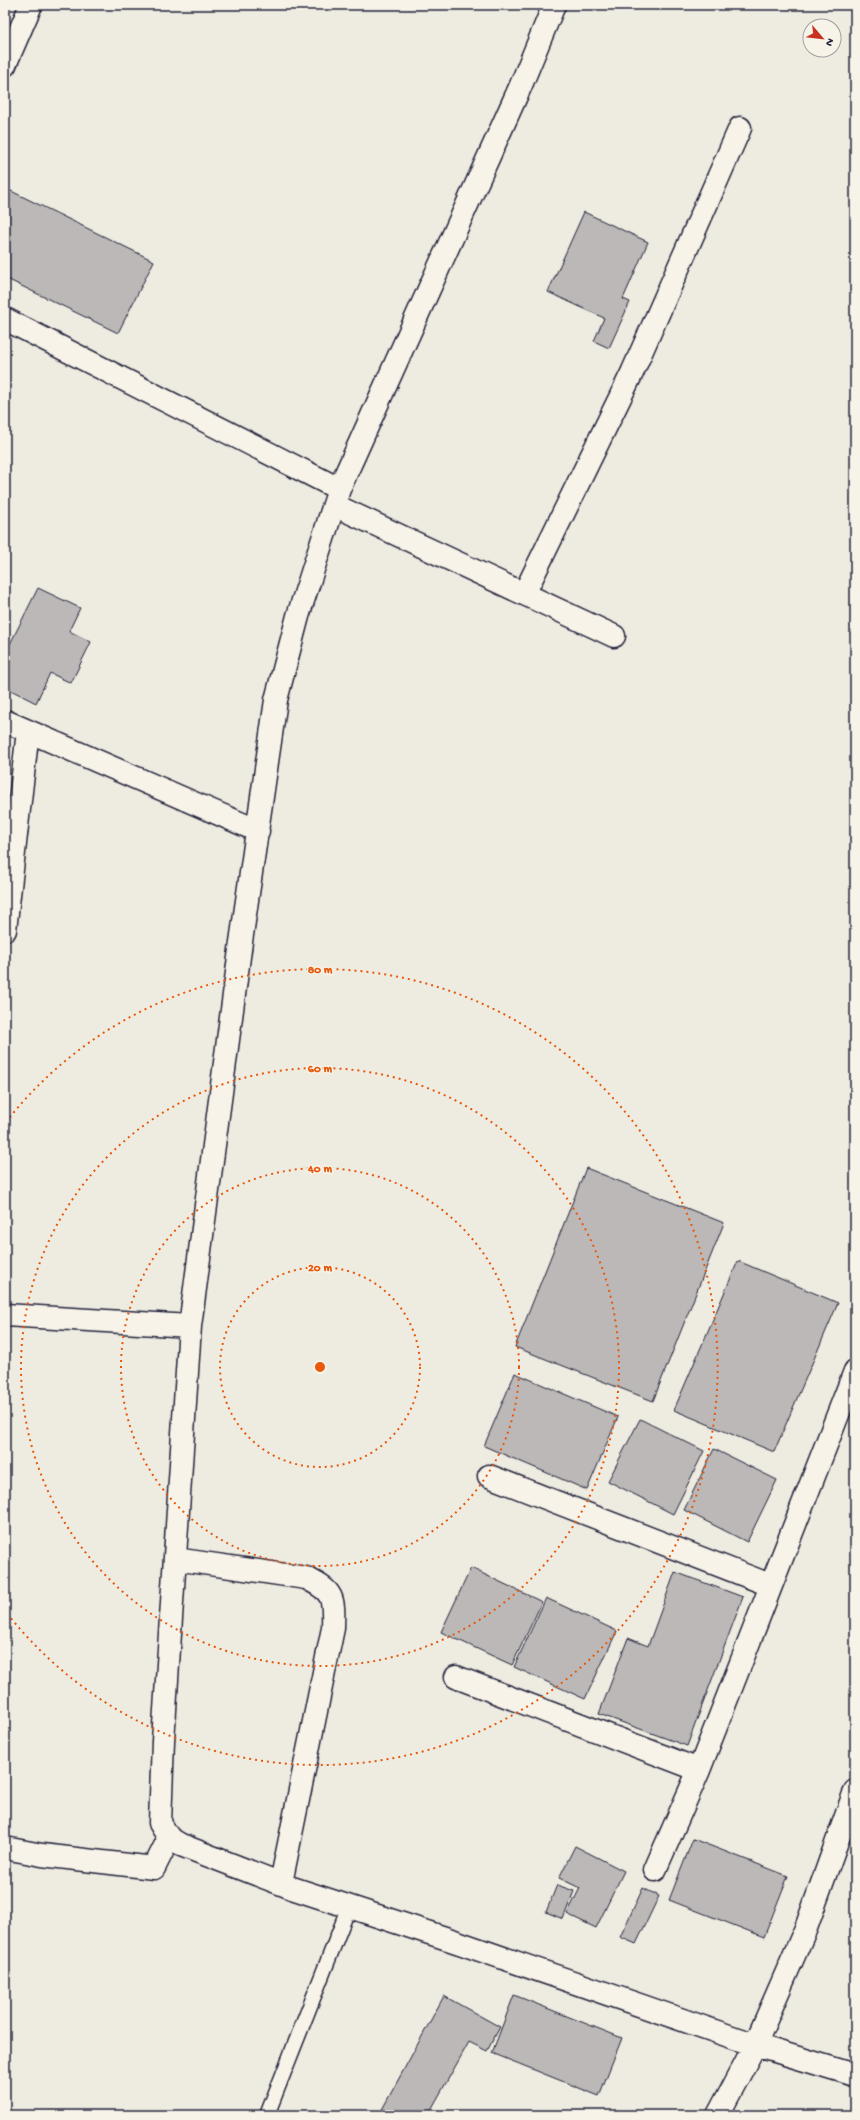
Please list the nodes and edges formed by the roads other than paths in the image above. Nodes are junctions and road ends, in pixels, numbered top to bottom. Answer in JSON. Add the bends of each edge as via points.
{"nodes":[{"id":1,"x":31,"y":5,"type":"edge"},
{"id":2,"x":554,"y":5,"type":"edge"},
{"id":3,"x":5,"y":65,"type":"edge"},
{"id":4,"x":740,"y":128,"type":"dead end"},
{"id":5,"x":5,"y":319,"type":"edge"},
{"id":6,"x":337,"y":497,"type":"junction"},
{"id":7,"x":524,"y":594,"type":"junction"},
{"id":8,"x":614,"y":636,"type":"dead end"},
{"id":9,"x":5,"y":721,"type":"edge"},
{"id":10,"x":28,"y":731,"type":"junction"},
{"id":11,"x":258,"y":831,"type":"junction"},
{"id":12,"x":5,"y":930,"type":"edge"},
{"id":13,"x":5,"y":1315,"type":"edge"},
{"id":14,"x":190,"y":1326,"type":"junction"},
{"id":15,"x":855,"y":1371,"type":"edge"},
{"id":16,"x":489,"y":1476,"type":"dead end"},
{"id":17,"x":175,"y":1559,"type":"junction"},
{"id":18,"x":770,"y":1585,"type":"junction"},
{"id":19,"x":456,"y":1677,"type":"dead end"},
{"id":20,"x":699,"y":1770,"type":"junction"},
{"id":21,"x":855,"y":1791,"type":"edge"},
{"id":22,"x":169,"y":1838,"type":"junction"},
{"id":23,"x":5,"y":1848,"type":"edge"},
{"id":24,"x":655,"y":1870,"type":"dead end"},
{"id":25,"x":281,"y":1883,"type":"junction"},
{"id":26,"x":349,"y":1907,"type":"junction"},
{"id":27,"x":755,"y":2045,"type":"junction"},
{"id":28,"x":855,"y":2075,"type":"edge"},
{"id":29,"x":267,"y":2115,"type":"edge"},
{"id":30,"x":718,"y":2115,"type":"edge"}],
"edges":[{"from":1,"to":3,"type":"street"},
{"from":2,"to":6,"type":"street","via":[[521,85]]},
{"from":4,"to":7,"type":"street","via":[[632,373]]},
{"from":5,"to":6,"type":"street"},
{"from":6,"to":7,"type":"street"},
{"from":6,"to":11,"type":"street","via":[[298,616],[276,700]]},
{"from":7,"to":8,"type":"street"},
{"from":9,"to":10,"type":"street"},
{"from":10,"to":11,"type":"street"},
{"from":10,"to":12,"type":"street"},
{"from":11,"to":14,"type":"street"},
{"from":13,"to":14,"type":"street"},
{"from":14,"to":17,"type":"street"},
{"from":15,"to":18,"type":"street"},
{"from":16,"to":18,"type":"street"},
{"from":17,"to":22,"type":"street","via":[[160,1823]]},
{"from":17,"to":25,"type":"street","via":[[306,1578],[325,1588],[334,1605],[333,1628]]},
{"from":18,"to":20,"type":"street"},
{"from":19,"to":20,"type":"street"},
{"from":20,"to":24,"type":"street"},
{"from":21,"to":27,"type":"street","via":[[806,1928]]},
{"from":22,"to":23,"type":"street","via":[[154,1868],[42,1855]]},
{"from":22,"to":25,"type":"street","via":[[181,1845]]},
{"from":25,"to":26,"type":"street"},
{"from":26,"to":27,"type":"street"},
{"from":26,"to":29,"type":"lane"},
{"from":27,"to":28,"type":"street"},
{"from":27,"to":30,"type":"street"}]}
